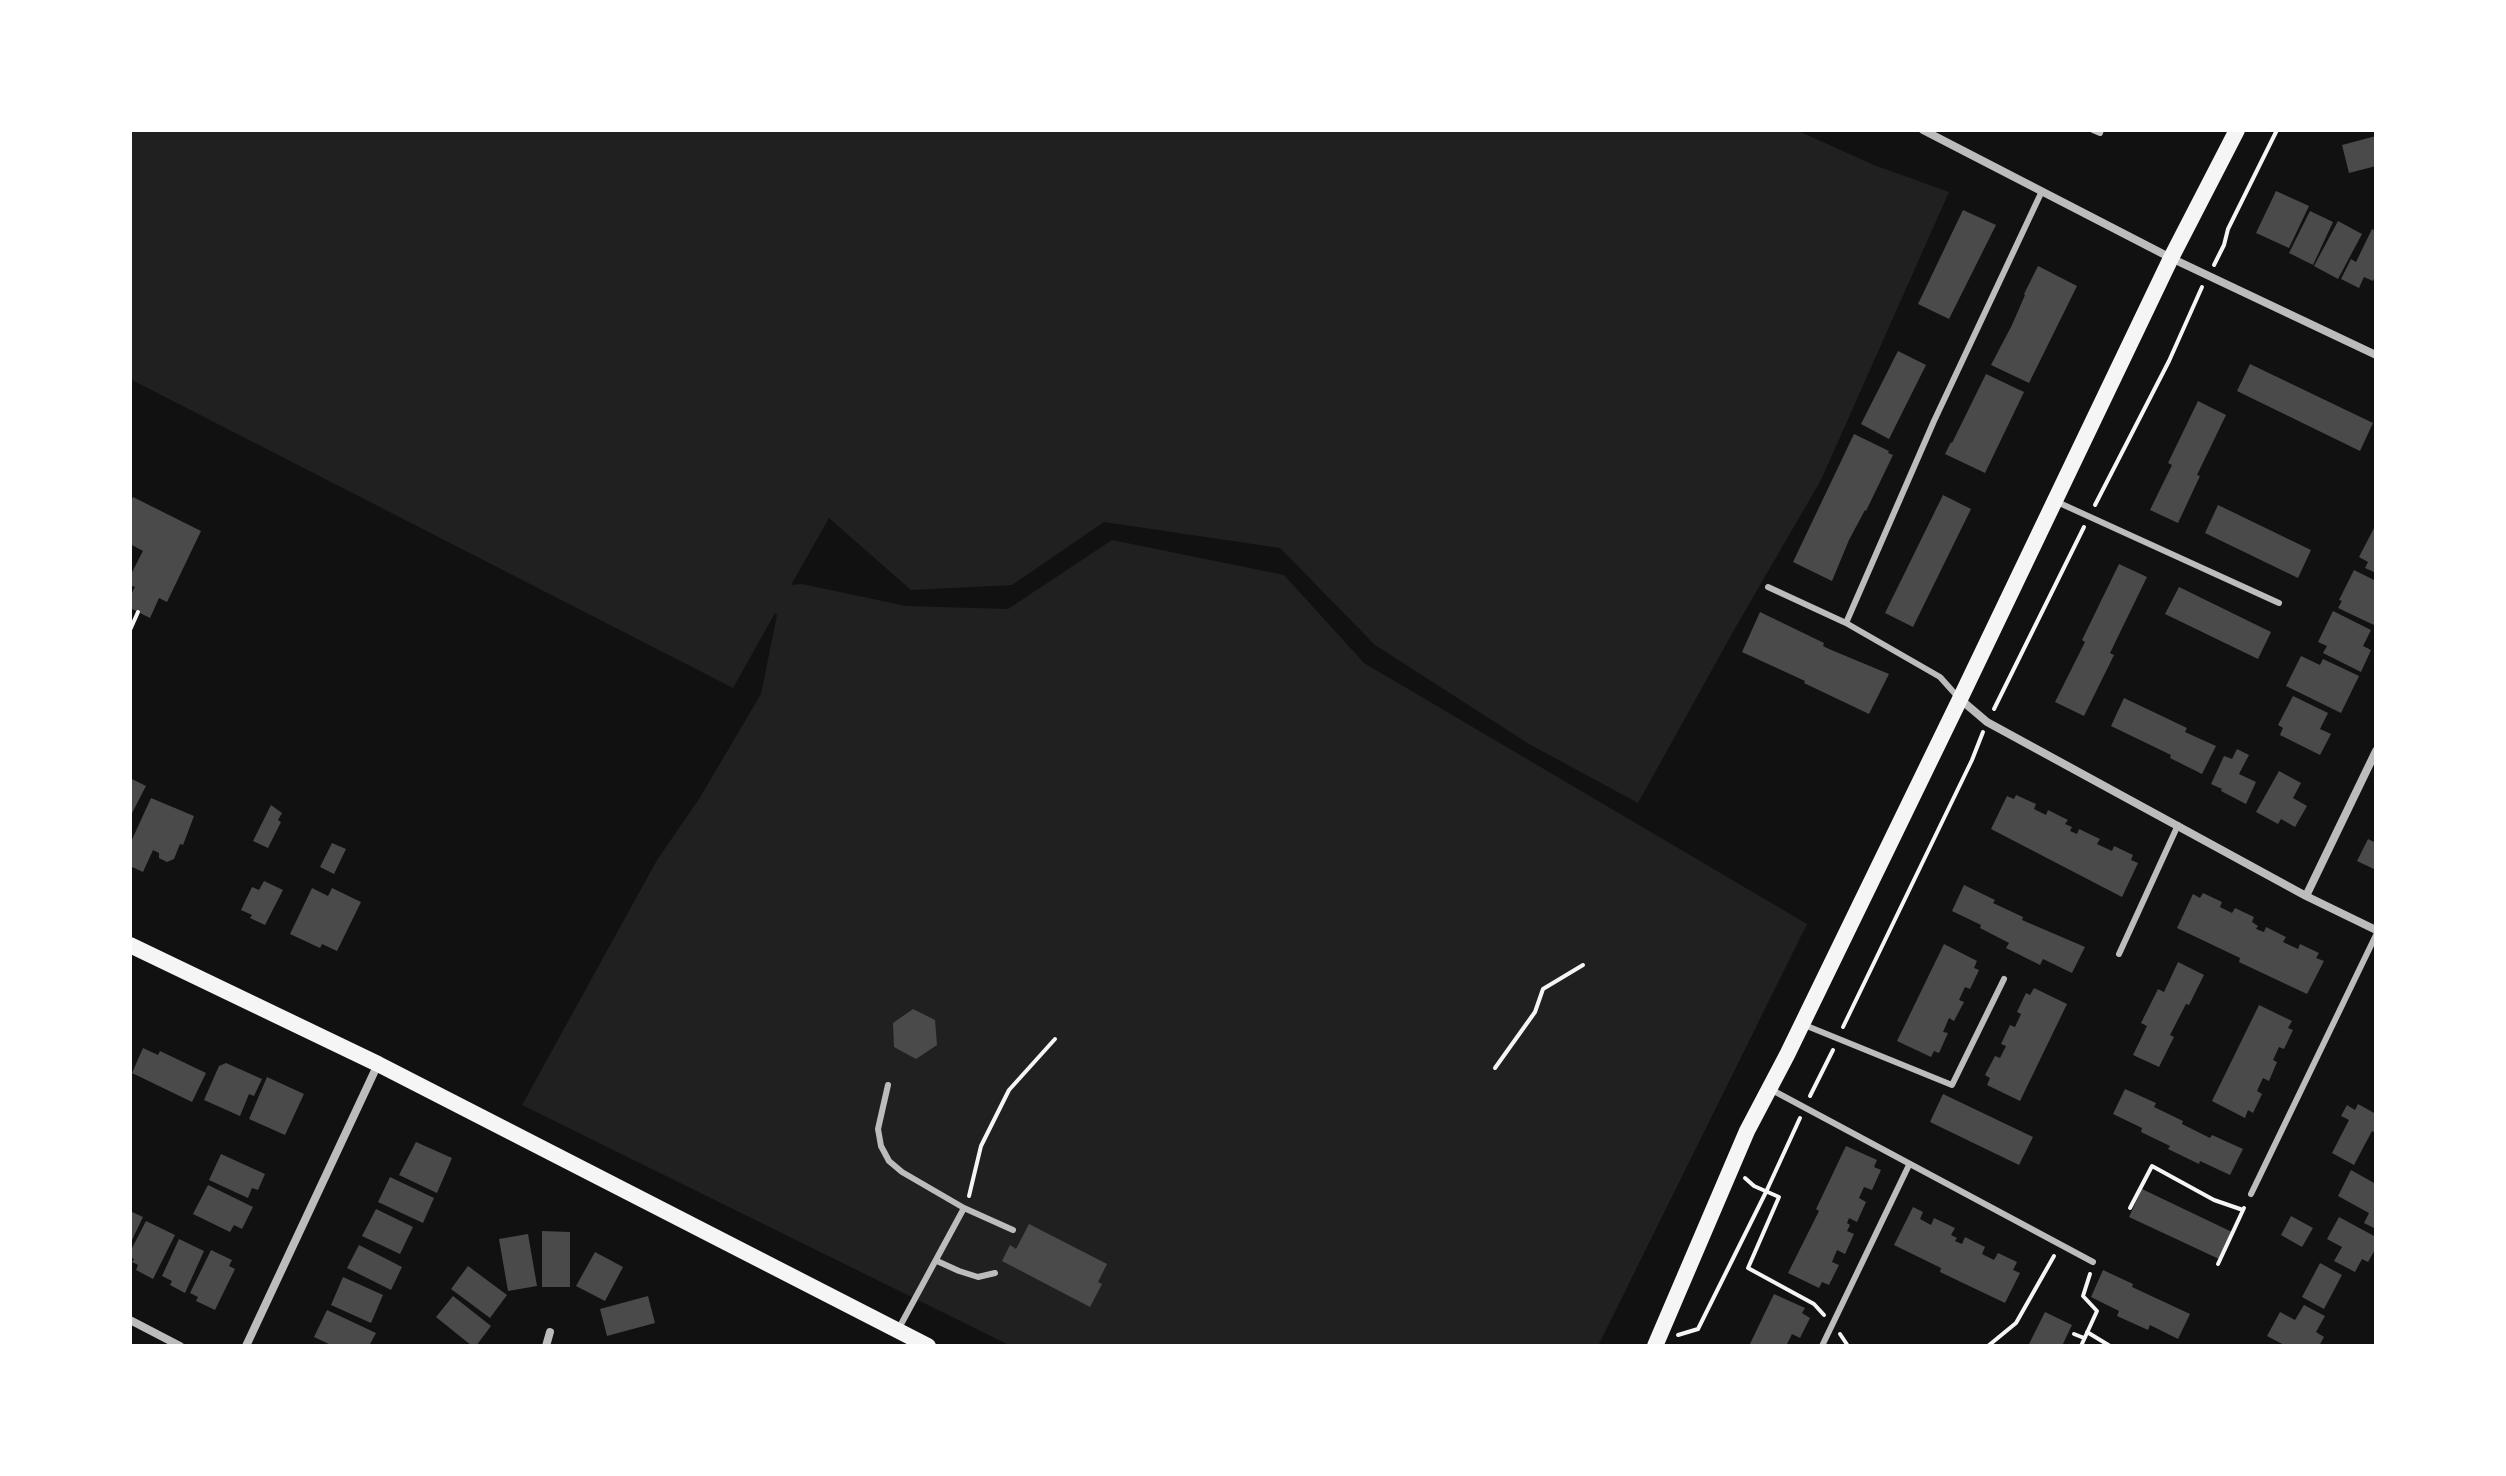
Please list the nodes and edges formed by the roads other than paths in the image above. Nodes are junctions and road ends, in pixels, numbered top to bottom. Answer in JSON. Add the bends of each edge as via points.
{"nodes":[{"id":1,"x":1923,"y":130,"type":"edge"},
{"id":2,"x":2093,"y":130,"type":"edge"},
{"id":3,"x":2101,"y":130,"type":"edge"},
{"id":4,"x":2237,"y":130,"type":"edge"},
{"id":5,"x":2042,"y":191,"type":"junction"},
{"id":6,"x":2171,"y":258,"type":"junction"},
{"id":7,"x":2376,"y":355,"type":"edge"},
{"id":8,"x":2055,"y":501,"type":"junction"},
{"id":9,"x":1768,"y":587,"type":"dead end"},
{"id":10,"x":2279,"y":603,"type":"dead end"},
{"id":11,"x":1846,"y":623,"type":"junction"},
{"id":12,"x":1960,"y":699,"type":"junction"},
{"id":13,"x":2376,"y":751,"type":"edge"},
{"id":14,"x":2178,"y":825,"type":"junction"},
{"id":15,"x":2306,"y":896,"type":"junction"},
{"id":16,"x":2376,"y":932,"type":"edge"},
{"id":17,"x":130,"y":945,"type":"edge"},
{"id":18,"x":2119,"y":954,"type":"dead end"},
{"id":19,"x":2004,"y":979,"type":"dead end"},
{"id":20,"x":1802,"y":1024,"type":"junction"},
{"id":21,"x":378,"y":1064,"type":"junction"},
{"id":22,"x":888,"y":1085,"type":"dead end"},
{"id":23,"x":1769,"y":1089,"type":"junction"},
{"id":24,"x":1909,"y":1165,"type":"junction"},
{"id":25,"x":2251,"y":1194,"type":"road end"},
{"id":26,"x":964,"y":1208,"type":"junction"},
{"id":27,"x":1013,"y":1230,"type":"dead end"},
{"id":28,"x":937,"y":1261,"type":"junction"},
{"id":29,"x":2093,"y":1262,"type":"road end"},
{"id":30,"x":995,"y":1273,"type":"dead end"},
{"id":31,"x":130,"y":1320,"type":"edge"},
{"id":32,"x":898,"y":1331,"type":"junction"},
{"id":33,"x":550,"y":1332,"type":"dead end"},
{"id":34,"x":1656,"y":1344,"type":"edge"},
{"id":35,"x":180,"y":1346,"type":"edge"},
{"id":36,"x":246,"y":1346,"type":"edge"},
{"id":37,"x":546,"y":1346,"type":"edge"},
{"id":38,"x":928,"y":1346,"type":"edge"},
{"id":39,"x":1822,"y":1346,"type":"edge"}],
"edges":[{"from":1,"to":5,"type":"street"},
{"from":2,"to":3,"type":"lane"},
{"from":4,"to":6,"type":"main road"},
{"from":5,"to":6,"type":"street"},
{"from":5,"to":11,"type":"lane"},
{"from":6,"to":7,"type":"street"},
{"from":6,"to":8,"type":"main road"},
{"from":8,"to":10,"type":"lane"},
{"from":8,"to":12,"type":"main road"},
{"from":9,"to":11,"type":"lane"},
{"from":11,"to":12,"type":"lane","via":[[1940,677]]},
{"from":12,"to":14,"type":"street","via":[[1987,722]]},
{"from":12,"to":20,"type":"main road"},
{"from":13,"to":15,"type":"street"},
{"from":14,"to":15,"type":"street"},
{"from":14,"to":18,"type":"lane"},
{"from":15,"to":16,"type":"street"},
{"from":16,"to":25,"type":"lane"},
{"from":17,"to":21,"type":"main road"},
{"from":19,"to":20,"type":"lane","via":[[1952,1085]]},
{"from":20,"to":23,"type":"main road"},
{"from":21,"to":32,"type":"main road"},
{"from":21,"to":36,"type":"street"},
{"from":22,"to":26,"type":"lane","via":[[878,1129],[889,1161]]},
{"from":23,"to":24,"type":"lane"},
{"from":23,"to":34,"type":"main road","via":[[1730,1167]]},
{"from":24,"to":29,"type":"lane"},
{"from":24,"to":39,"type":"lane"},
{"from":26,"to":27,"type":"lane"},
{"from":26,"to":28,"type":"lane"},
{"from":28,"to":30,"type":"lane","via":[[978,1277]]},
{"from":28,"to":32,"type":"lane"},
{"from":31,"to":35,"type":"street"},
{"from":32,"to":38,"type":"main road"},
{"from":33,"to":37,"type":"street"}]}
